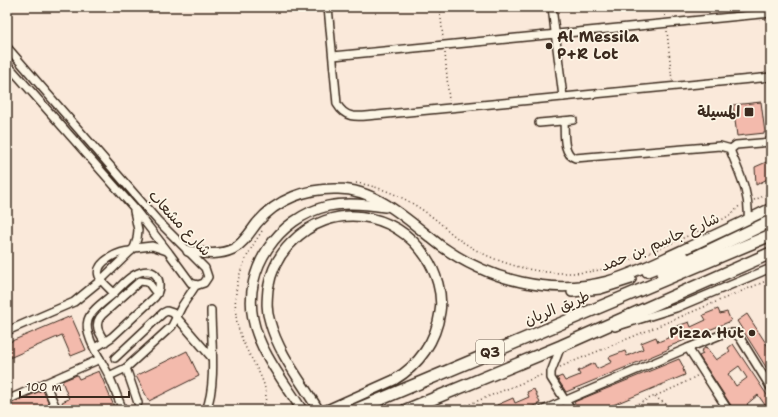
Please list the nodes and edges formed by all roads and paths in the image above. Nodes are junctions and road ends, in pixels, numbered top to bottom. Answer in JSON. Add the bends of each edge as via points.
{"nodes":[{"id":1,"x":328,"y":7,"type":"edge"},
{"id":2,"x":440,"y":7,"type":"edge"},
{"id":3,"x":552,"y":7,"type":"edge"},
{"id":4,"x":664,"y":7,"type":"edge"},
{"id":5,"x":771,"y":13,"type":"edge"},
{"id":6,"x":666,"y":23,"type":"junction"},
{"id":7,"x":555,"y":34,"type":"junction"},
{"id":8,"x":444,"y":45,"type":"junction"},
{"id":9,"x":7,"y":47,"type":"edge"},
{"id":10,"x":333,"y":56,"type":"junction"},
{"id":11,"x":7,"y":64,"type":"edge"},
{"id":12,"x":771,"y":77,"type":"edge"},
{"id":13,"x":672,"y":86,"type":"junction"},
{"id":14,"x":562,"y":97,"type":"junction"},
{"id":15,"x":450,"y":108,"type":"junction"},
{"id":16,"x":573,"y":120,"type":"dead end"},
{"id":17,"x":564,"y":121,"type":"junction"},
{"id":18,"x":539,"y":123,"type":"dead end"},
{"id":19,"x":771,"y":142,"type":"edge"},
{"id":20,"x":731,"y":149,"type":"junction"},
{"id":21,"x":355,"y":182,"type":"dead end"},
{"id":22,"x":771,"y":193,"type":"edge"},
{"id":23,"x":748,"y":203,"type":"junction"},
{"id":24,"x":388,"y":207,"type":"junction"},
{"id":25,"x":134,"y":208,"type":"junction"},
{"id":26,"x":771,"y":208,"type":"edge"},
{"id":27,"x":748,"y":219,"type":"junction"},
{"id":28,"x":771,"y":221,"type":"edge"},
{"id":29,"x":748,"y":232,"type":"junction"},
{"id":30,"x":771,"y":235,"type":"edge"},
{"id":31,"x":133,"y":250,"type":"junction"},
{"id":32,"x":188,"y":251,"type":"junction"},
{"id":33,"x":169,"y":253,"type":"junction"},
{"id":34,"x":771,"y":253,"type":"edge"},
{"id":35,"x":771,"y":268,"type":"edge"},
{"id":36,"x":771,"y":279,"type":"edge"},
{"id":37,"x":101,"y":280,"type":"junction"},
{"id":38,"x":512,"y":280,"type":"junction"},
{"id":39,"x":196,"y":285,"type":"junction"},
{"id":40,"x":114,"y":293,"type":"junction"},
{"id":41,"x":157,"y":294,"type":"junction"},
{"id":42,"x":625,"y":297,"type":"junction"},
{"id":43,"x":211,"y":310,"type":"dead end"},
{"id":44,"x":177,"y":319,"type":"junction"},
{"id":45,"x":7,"y":331,"type":"edge"},
{"id":46,"x":573,"y":340,"type":"junction"},
{"id":47,"x":105,"y":342,"type":"junction"},
{"id":48,"x":561,"y":346,"type":"junction"},
{"id":49,"x":95,"y":348,"type":"junction"},
{"id":50,"x":688,"y":348,"type":"junction"},
{"id":51,"x":115,"y":358,"type":"dead end"},
{"id":52,"x":212,"y":358,"type":"junction"},
{"id":53,"x":100,"y":359,"type":"junction"},
{"id":54,"x":126,"y":368,"type":"junction"},
{"id":55,"x":551,"y":372,"type":"junction"},
{"id":56,"x":703,"y":372,"type":"junction"},
{"id":57,"x":109,"y":376,"type":"junction"},
{"id":58,"x":46,"y":383,"type":"junction"},
{"id":59,"x":771,"y":388,"type":"edge"},
{"id":60,"x":443,"y":395,"type":"junction"},
{"id":61,"x":654,"y":396,"type":"junction"},
{"id":62,"x":7,"y":400,"type":"edge"},
{"id":63,"x":565,"y":401,"type":"junction"},
{"id":64,"x":138,"y":404,"type":"dead end"},
{"id":65,"x":316,"y":406,"type":"dead end"},
{"id":66,"x":57,"y":410,"type":"edge"},
{"id":67,"x":123,"y":410,"type":"edge"},
{"id":68,"x":206,"y":410,"type":"edge"},
{"id":69,"x":302,"y":410,"type":"edge"},
{"id":70,"x":327,"y":410,"type":"edge"},
{"id":71,"x":356,"y":410,"type":"edge"},
{"id":72,"x":406,"y":410,"type":"edge"},
{"id":73,"x":418,"y":410,"type":"edge"},
{"id":74,"x":455,"y":410,"type":"edge"},
{"id":75,"x":543,"y":410,"type":"edge"},
{"id":76,"x":571,"y":410,"type":"edge"},
{"id":77,"x":629,"y":410,"type":"edge"},
{"id":78,"x":675,"y":410,"type":"edge"},
{"id":79,"x":728,"y":410,"type":"edge"}],
"edges":[{"from":1,"to":10,"type":"street"},
{"from":2,"to":8,"type":"path"},
{"from":3,"to":7,"type":"street"},
{"from":4,"to":6,"type":"path"},
{"from":5,"to":6,"type":"street"},
{"from":6,"to":7,"type":"street"},
{"from":6,"to":13,"type":"path"},
{"from":7,"to":8,"type":"street"},
{"from":7,"to":14,"type":"street"},
{"from":8,"to":10,"type":"street"},
{"from":8,"to":15,"type":"path"},
{"from":9,"to":32,"type":"street","name":"شارع مشعاب","via":[[154,217]]},
{"from":10,"to":15,"type":"street","via":[[337,104],[346,115],[351,117]]},
{"from":11,"to":25,"type":"street","name":"شارع مشعاب"},
{"from":12,"to":13,"type":"street"},
{"from":13,"to":14,"type":"street"},
{"from":14,"to":15,"type":"street"},
{"from":16,"to":17,"type":"street"},
{"from":17,"to":18,"type":"street"},
{"from":17,"to":20,"type":"street","via":[[567,152],[575,158],[720,146]]},
{"from":19,"to":20,"type":"street","via":[[736,145]]},
{"from":20,"to":23,"type":"street","via":[[744,183]]},
{"from":21,"to":23,"type":"path","via":[[399,196],[482,254],[504,263],[547,271],[577,272],[616,265],[688,236]]},
{"from":22,"to":23,"type":"path"},
{"from":23,"to":27,"type":"street"},
{"from":24,"to":32,"type":"main road","via":[[373,197],[349,189],[302,193],[274,207],[232,249],[213,254]]},
{"from":24,"to":38,"type":"main road","name":"شارع جاسم بن حمد","via":[[462,259]]},
{"from":24,"to":69,"type":"main road","name":"شارع جاسم بن حمد","via":[[342,204],[312,211],[295,220],[276,238],[257,268],[252,297],[252,312],[257,333],[262,346]]},
{"from":25,"to":31,"type":"street","via":[[138,230]]},
{"from":25,"to":33,"type":"street","name":"شارع مشعاب"},
{"from":26,"to":27,"type":"main road","name":"شارع جاسم بن حمد"},
{"from":27,"to":38,"type":"main road","name":"شارع جاسم بن حمد","via":[[621,277],[606,281],[562,287]]},
{"from":28,"to":29,"type":"highway"},
{"from":29,"to":38,"type":"main road","via":[[600,290],[556,292],[520,286]]},
{"from":29,"to":42,"type":"highway","via":[[652,278]]},
{"from":30,"to":42,"type":"highway","name":"طريق الريان","number":"Q3"},
{"from":31,"to":33,"type":"street","via":[[152,246]]},
{"from":31,"to":37,"type":"street"},
{"from":31,"to":37,"type":"street","via":[[121,252],[106,261],[98,273]]},
{"from":32,"to":39,"type":"street","name":"شارع مشعاب","via":[[207,272],[206,281]]},
{"from":33,"to":39,"type":"street","name":"شارع مشعاب","via":[[189,281]]},
{"from":34,"to":46,"type":"highway","number":"Q3"},
{"from":35,"to":46,"type":"street","via":[[676,308]]},
{"from":36,"to":55,"type":"path"},
{"from":37,"to":40,"type":"street"},
{"from":37,"to":45,"type":"street","via":[[74,302]]},
{"from":39,"to":44,"type":"street"},
{"from":40,"to":41,"type":"street","via":[[132,276],[149,271],[158,279],[160,285]]},
{"from":40,"to":49,"type":"street","via":[[88,320],[87,330]]},
{"from":41,"to":47,"type":"street"},
{"from":41,"to":47,"type":"street","via":[[148,282],[140,281],[102,315],[97,327]]},
{"from":42,"to":71,"type":"highway","name":"طريق الريان","number":"Q3"},
{"from":43,"to":52,"type":"street"},
{"from":44,"to":51,"type":"street","via":[[169,311],[163,312]]},
{"from":44,"to":52,"type":"street"},
{"from":44,"to":54,"type":"street"},
{"from":46,"to":48,"type":"highway","number":"Q3"},
{"from":47,"to":49,"type":"street"},
{"from":48,"to":55,"type":"street"},
{"from":48,"to":60,"type":"highway","number":"Q3"},
{"from":49,"to":53,"type":"street"},
{"from":50,"to":56,"type":"street"},
{"from":50,"to":59,"type":"street","via":[[725,333],[734,333],[740,338]]},
{"from":50,"to":63,"type":"street"},
{"from":52,"to":68,"type":"street","via":[[211,390]]},
{"from":53,"to":57,"type":"street"},
{"from":53,"to":58,"type":"street"},
{"from":54,"to":57,"type":"street"},
{"from":54,"to":64,"type":"street"},
{"from":55,"to":63,"type":"street","via":[[553,383]]},
{"from":55,"to":74,"type":"path"},
{"from":56,"to":61,"type":"path","via":[[684,384]]},
{"from":56,"to":79,"type":"street"},
{"from":57,"to":67,"type":"street"},
{"from":58,"to":62,"type":"street"},
{"from":58,"to":66,"type":"street"},
{"from":60,"to":72,"type":"highway","number":"Q3"},
{"from":60,"to":73,"type":"highway"},
{"from":61,"to":77,"type":"path"},
{"from":61,"to":78,"type":"path"},
{"from":63,"to":75,"type":"street"},
{"from":63,"to":76,"type":"street"},
{"from":65,"to":70,"type":"main road","via":[[291,367],[270,322],[267,301],[272,271],[296,237],[314,225],[344,216],[374,218],[402,232],[429,261],[440,298],[439,317],[429,345],[417,362],[404,374]]}]}
